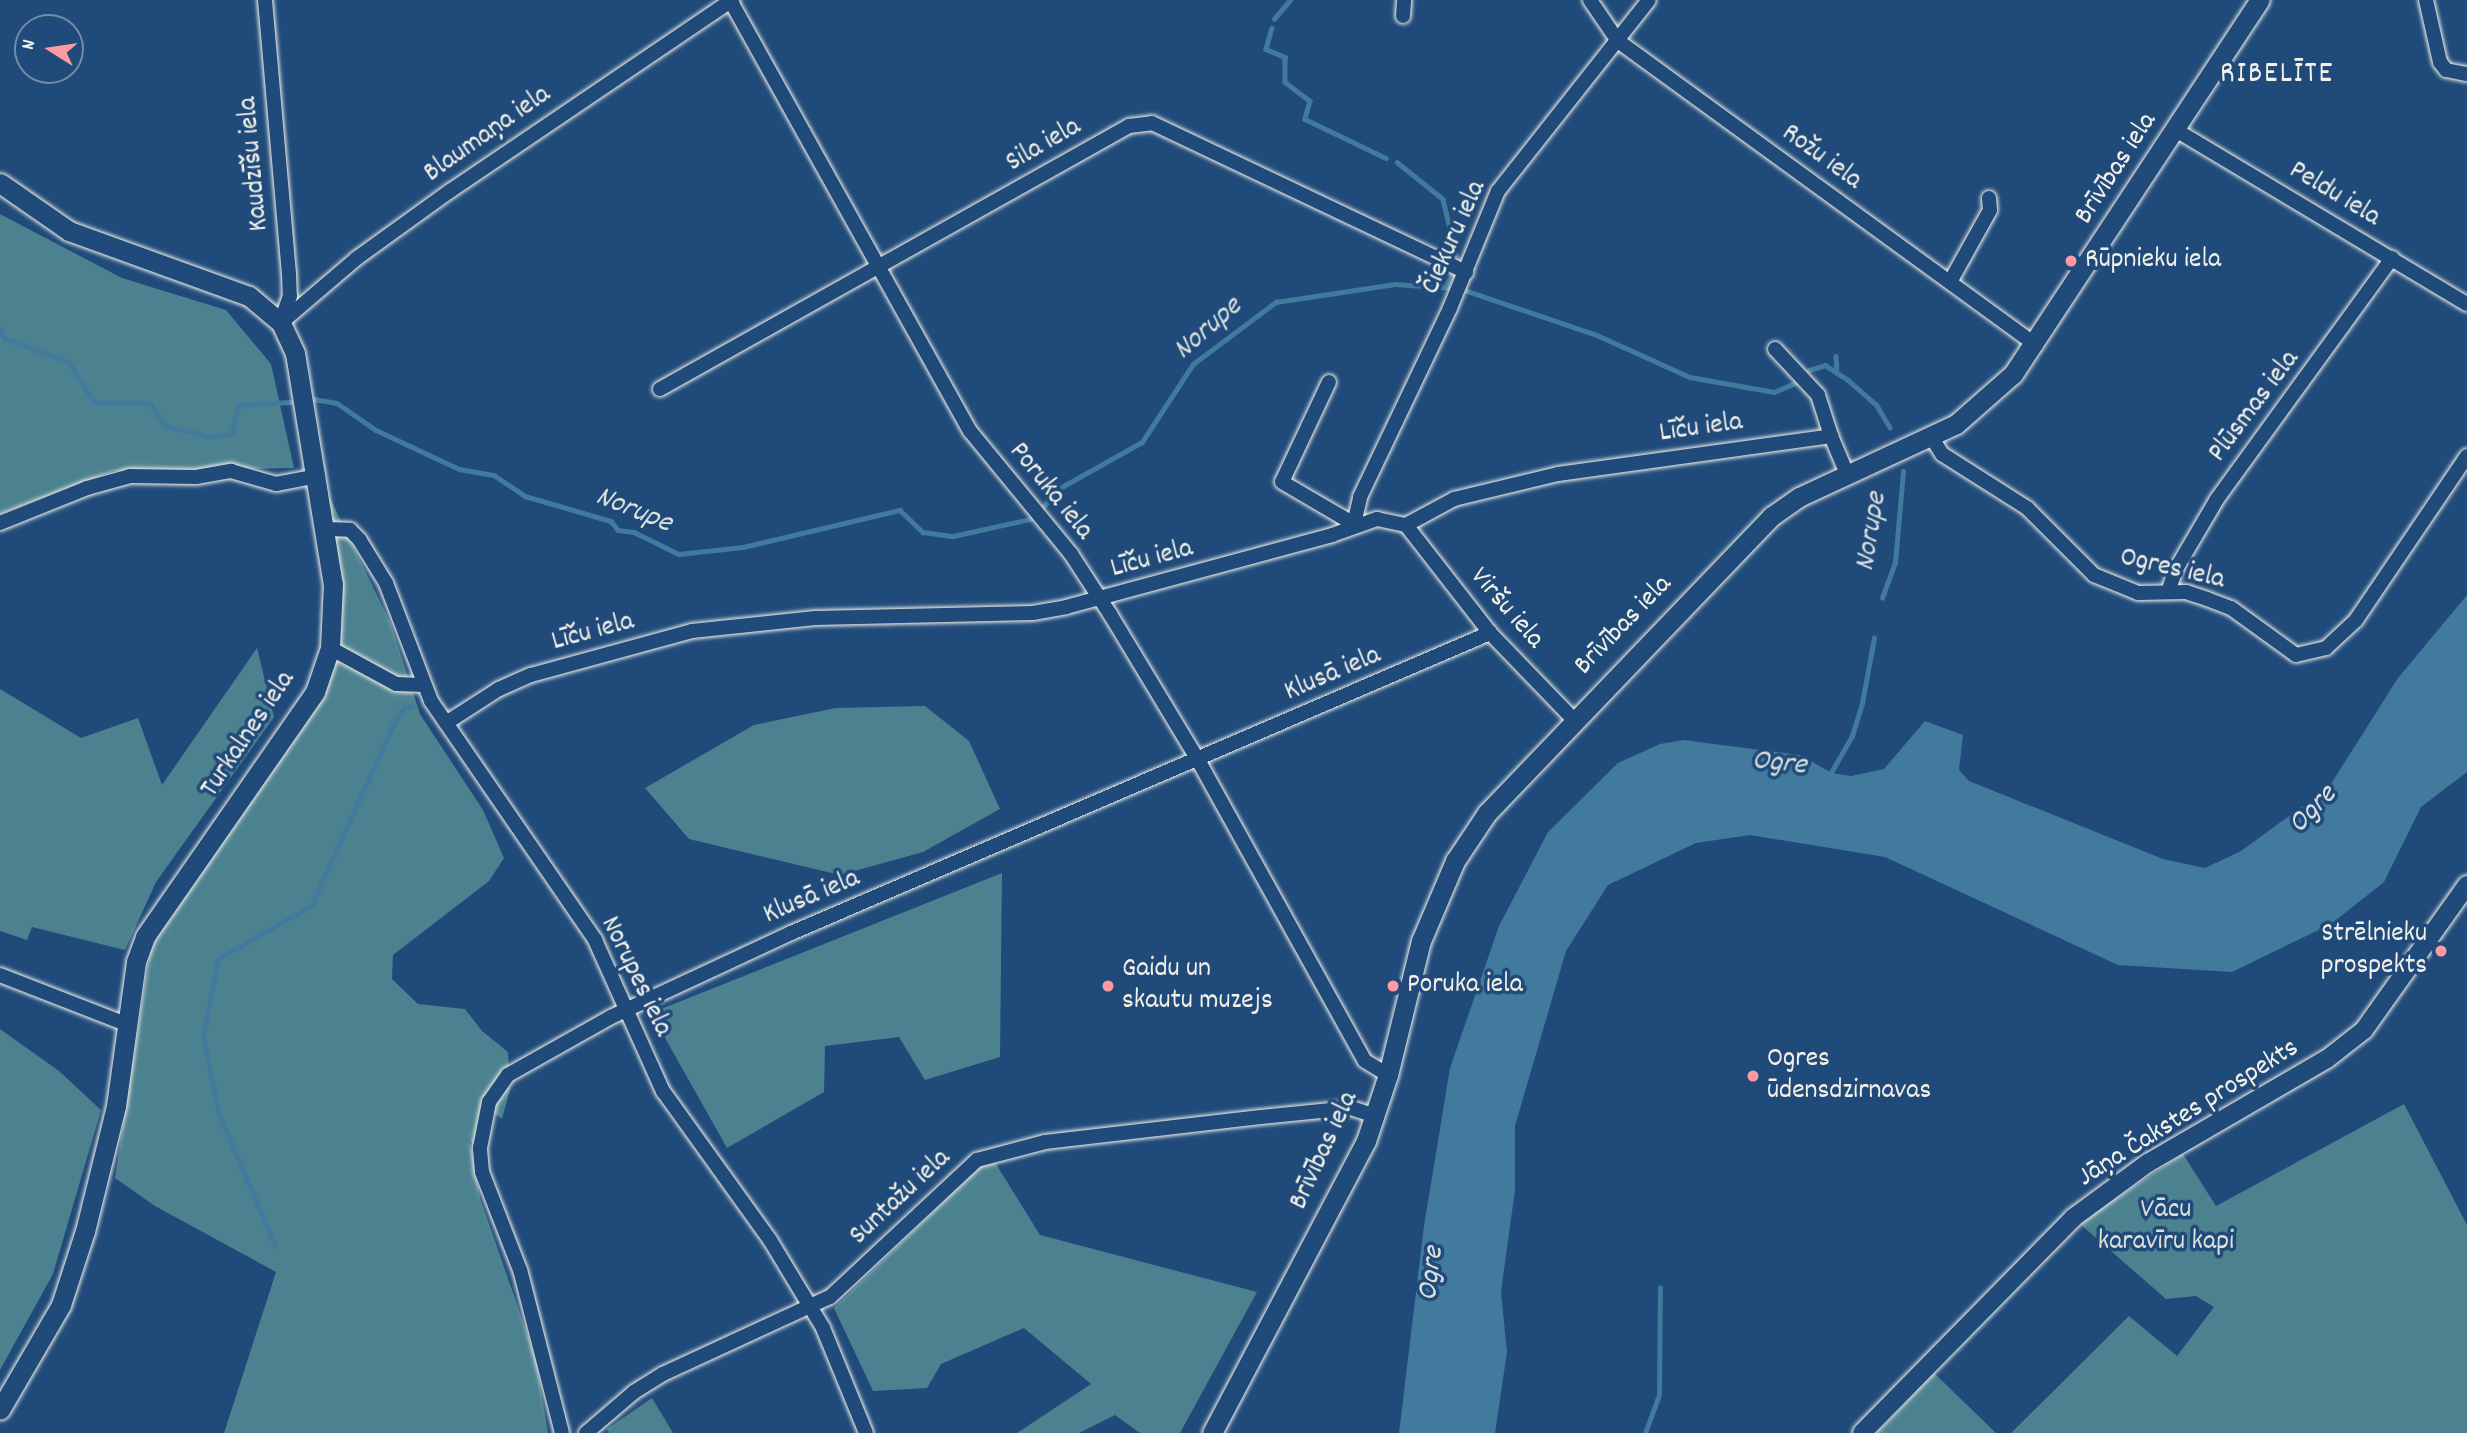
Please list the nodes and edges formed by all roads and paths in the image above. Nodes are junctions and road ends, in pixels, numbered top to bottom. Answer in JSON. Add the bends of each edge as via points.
{"nodes":[{"id":1,"x":265,"y":0,"type":"edge"},
{"id":2,"x":731,"y":0,"type":"edge"},
{"id":3,"x":1404,"y":0,"type":"edge"},
{"id":4,"x":1590,"y":0,"type":"edge"},
{"id":5,"x":1649,"y":0,"type":"edge"},
{"id":6,"x":2260,"y":0,"type":"edge"},
{"id":7,"x":2426,"y":0,"type":"edge"},
{"id":8,"x":1404,"y":16,"type":"dead end"},
{"id":9,"x":1618,"y":41,"type":"junction"},
{"id":10,"x":2467,"y":74,"type":"edge"},
{"id":11,"x":2176,"y":130,"type":"junction"},
{"id":12,"x":0,"y":183,"type":"edge"},
{"id":13,"x":1989,"y":198,"type":"dead end"},
{"id":14,"x":2392,"y":258,"type":"junction"},
{"id":15,"x":878,"y":269,"type":"junction"},
{"id":16,"x":1466,"y":272,"type":"junction"},
{"id":17,"x":1950,"y":282,"type":"junction"},
{"id":18,"x":2467,"y":304,"type":"edge"},
{"id":19,"x":281,"y":323,"type":"junction"},
{"id":20,"x":2035,"y":345,"type":"junction"},
{"id":21,"x":1775,"y":349,"type":"dead end"},
{"id":22,"x":1329,"y":382,"type":"dead end"},
{"id":23,"x":660,"y":389,"type":"dead end"},
{"id":24,"x":1831,"y":436,"type":"junction"},
{"id":25,"x":1932,"y":438,"type":"junction"},
{"id":26,"x":2467,"y":456,"type":"edge"},
{"id":27,"x":1847,"y":474,"type":"junction"},
{"id":28,"x":318,"y":477,"type":"junction"},
{"id":29,"x":0,"y":523,"type":"edge"},
{"id":30,"x":1354,"y":524,"type":"junction"},
{"id":31,"x":1406,"y":525,"type":"junction"},
{"id":32,"x":326,"y":529,"type":"junction"},
{"id":33,"x":2168,"y":592,"type":"junction"},
{"id":34,"x":1100,"y":599,"type":"junction"},
{"id":35,"x":1490,"y":633,"type":"junction"},
{"id":36,"x":330,"y":648,"type":"junction"},
{"id":37,"x":423,"y":685,"type":"junction"},
{"id":38,"x":1573,"y":719,"type":"junction"},
{"id":39,"x":446,"y":723,"type":"junction"},
{"id":40,"x":1198,"y":760,"type":"junction"},
{"id":41,"x":2467,"y":885,"type":"edge"},
{"id":42,"x":0,"y":975,"type":"edge"},
{"id":43,"x":625,"y":1010,"type":"junction"},
{"id":44,"x":126,"y":1024,"type":"junction"},
{"id":45,"x":1388,"y":1075,"type":"junction"},
{"id":46,"x":1375,"y":1116,"type":"junction"},
{"id":47,"x":811,"y":1309,"type":"junction"},
{"id":48,"x":0,"y":1410,"type":"edge"},
{"id":49,"x":562,"y":1433,"type":"edge"},
{"id":50,"x":586,"y":1433,"type":"edge"},
{"id":51,"x":866,"y":1433,"type":"edge"},
{"id":52,"x":1212,"y":1433,"type":"edge"},
{"id":53,"x":1862,"y":1433,"type":"edge"}],
"edges":[{"from":1,"to":19,"type":"street","name":"Kaudzīšu iela","via":[[289,273],[290,296]]},
{"from":2,"to":15,"type":"street","name":"Poruka iela"},
{"from":2,"to":19,"type":"street","name":"Blaumaņa iela","via":[[450,191],[357,258]]},
{"from":3,"to":8,"type":"street"},
{"from":4,"to":9,"type":"street","name":"Rožu iela"},
{"from":5,"to":9,"type":"street","name":"Čiekuru iela"},
{"from":6,"to":11,"type":"main road","name":"Brīvības iela"},
{"from":7,"to":10,"type":"street","via":[[2440,62],[2446,70]]},
{"from":9,"to":16,"type":"street","name":"Čiekuru iela","via":[[1498,191]]},
{"from":9,"to":17,"type":"street","name":"Rožu iela"},
{"from":11,"to":14,"type":"street","name":"Peldu iela"},
{"from":11,"to":20,"type":"main road","name":"Brīvības iela"},
{"from":12,"to":19,"type":"main road","name":"Turkalnes iela","via":[[69,231],[249,296]]},
{"from":13,"to":17,"type":"street","via":[[1990,210]]},
{"from":14,"to":18,"type":"street","name":"Peldu iela"},
{"from":14,"to":33,"type":"street","name":"Plūsmas iela","via":[[2217,499],[2176,569]]},
{"from":15,"to":16,"type":"street","name":"Sila iela","via":[[1129,125],[1152,123]]},
{"from":15,"to":23,"type":"street","name":"Sila iela"},
{"from":15,"to":34,"type":"street","name":"Poruka iela","via":[[970,431],[1071,554]]},
{"from":16,"to":30,"type":"street","name":"Čiekuru iela","via":[[1360,497]]},
{"from":17,"to":20,"type":"street","name":"Rožu iela"},
{"from":19,"to":28,"type":"main road","name":"Turkalnes iela","via":[[295,353]]},
{"from":20,"to":25,"type":"main road","name":"Brīvības iela","via":[[1976,410]]},
{"from":21,"to":24,"type":"street","via":[[1818,395]]},
{"from":22,"to":30,"type":"street","via":[[1282,481]]},
{"from":24,"to":27,"type":"street"},
{"from":24,"to":31,"type":"street","name":"Līču iela","via":[[1558,474],[1454,499]]},
{"from":25,"to":27,"type":"main road","name":"Brīvības iela"},
{"from":25,"to":33,"type":"street","name":"Ogres iela","via":[[1942,454],[2027,508],[2094,575],[2138,593]]},
{"from":26,"to":33,"type":"street","name":"Ogres iela","via":[[2356,620],[2326,648],[2296,655],[2231,608],[2186,592]]},
{"from":27,"to":38,"type":"main road","name":"Brīvības iela","via":[[1799,497],[1746,539]]},
{"from":28,"to":29,"type":"street","via":[[276,484],[231,471],[196,477],[130,476]]},
{"from":28,"to":32,"type":"main road","name":"Turkalnes iela"},
{"from":30,"to":31,"type":"street","name":"Līču iela","via":[[1377,519]]},
{"from":30,"to":34,"type":"street","name":"Līču iela","via":[[1332,535]]},
{"from":31,"to":35,"type":"street","name":"Viršu iela"},
{"from":32,"to":36,"type":"main road","name":"Turkalnes iela","via":[[333,584]]},
{"from":32,"to":37,"type":"street","name":"Norupes iela","via":[[350,530],[359,539],[404,625]]},
{"from":34,"to":39,"type":"street","name":"Līču iela","via":[[1033,613],[815,618],[692,631],[531,675],[499,689]]},
{"from":34,"to":40,"type":"street","name":"Poruka iela"},
{"from":35,"to":38,"type":"street","name":"Viršu iela"},
{"from":35,"to":40,"type":"street","name":"Klusā iela"},
{"from":36,"to":37,"type":"street","via":[[396,684]]},
{"from":36,"to":44,"type":"main road","name":"Turkalnes iela","via":[[304,712],[145,937]]},
{"from":37,"to":39,"type":"street","name":"Norupes iela"},
{"from":38,"to":45,"type":"main road","name":"Brīvības iela","via":[[1513,781],[1455,861],[1421,941]]},
{"from":39,"to":43,"type":"street","name":"Norupes iela","via":[[595,940]]},
{"from":40,"to":43,"type":"street","name":"Klusā iela","via":[[791,933]]},
{"from":40,"to":45,"type":"street","name":"Poruka iela","via":[[1365,1061]]},
{"from":41,"to":53,"type":"street","name":"Jāņa Čakstes prospekts","via":[[2364,1030],[2327,1059],[2148,1163],[2073,1217]]},
{"from":42,"to":44,"type":"street"},
{"from":43,"to":47,"type":"street","name":"Norupes iela","via":[[663,1091],[770,1240]]},
{"from":43,"to":49,"type":"street","name":"Klusā iela","via":[[508,1075],[489,1102],[480,1147],[482,1172],[544,1351]]},
{"from":44,"to":48,"type":"main road","name":"Turkalnes iela","via":[[116,1106],[85,1231],[56,1315]]},
{"from":45,"to":46,"type":"main road","name":"Brīvības iela"},
{"from":46,"to":47,"type":"street","name":"Suntažu iela","via":[[1351,1108],[1261,1117],[1045,1142],[977,1160],[845,1285]]},
{"from":46,"to":52,"type":"main road","name":"Brīvības iela"},
{"from":47,"to":50,"type":"street","name":"Suntažu iela","via":[[663,1374]]},
{"from":47,"to":51,"type":"street","name":"Norupes iela"}]}
